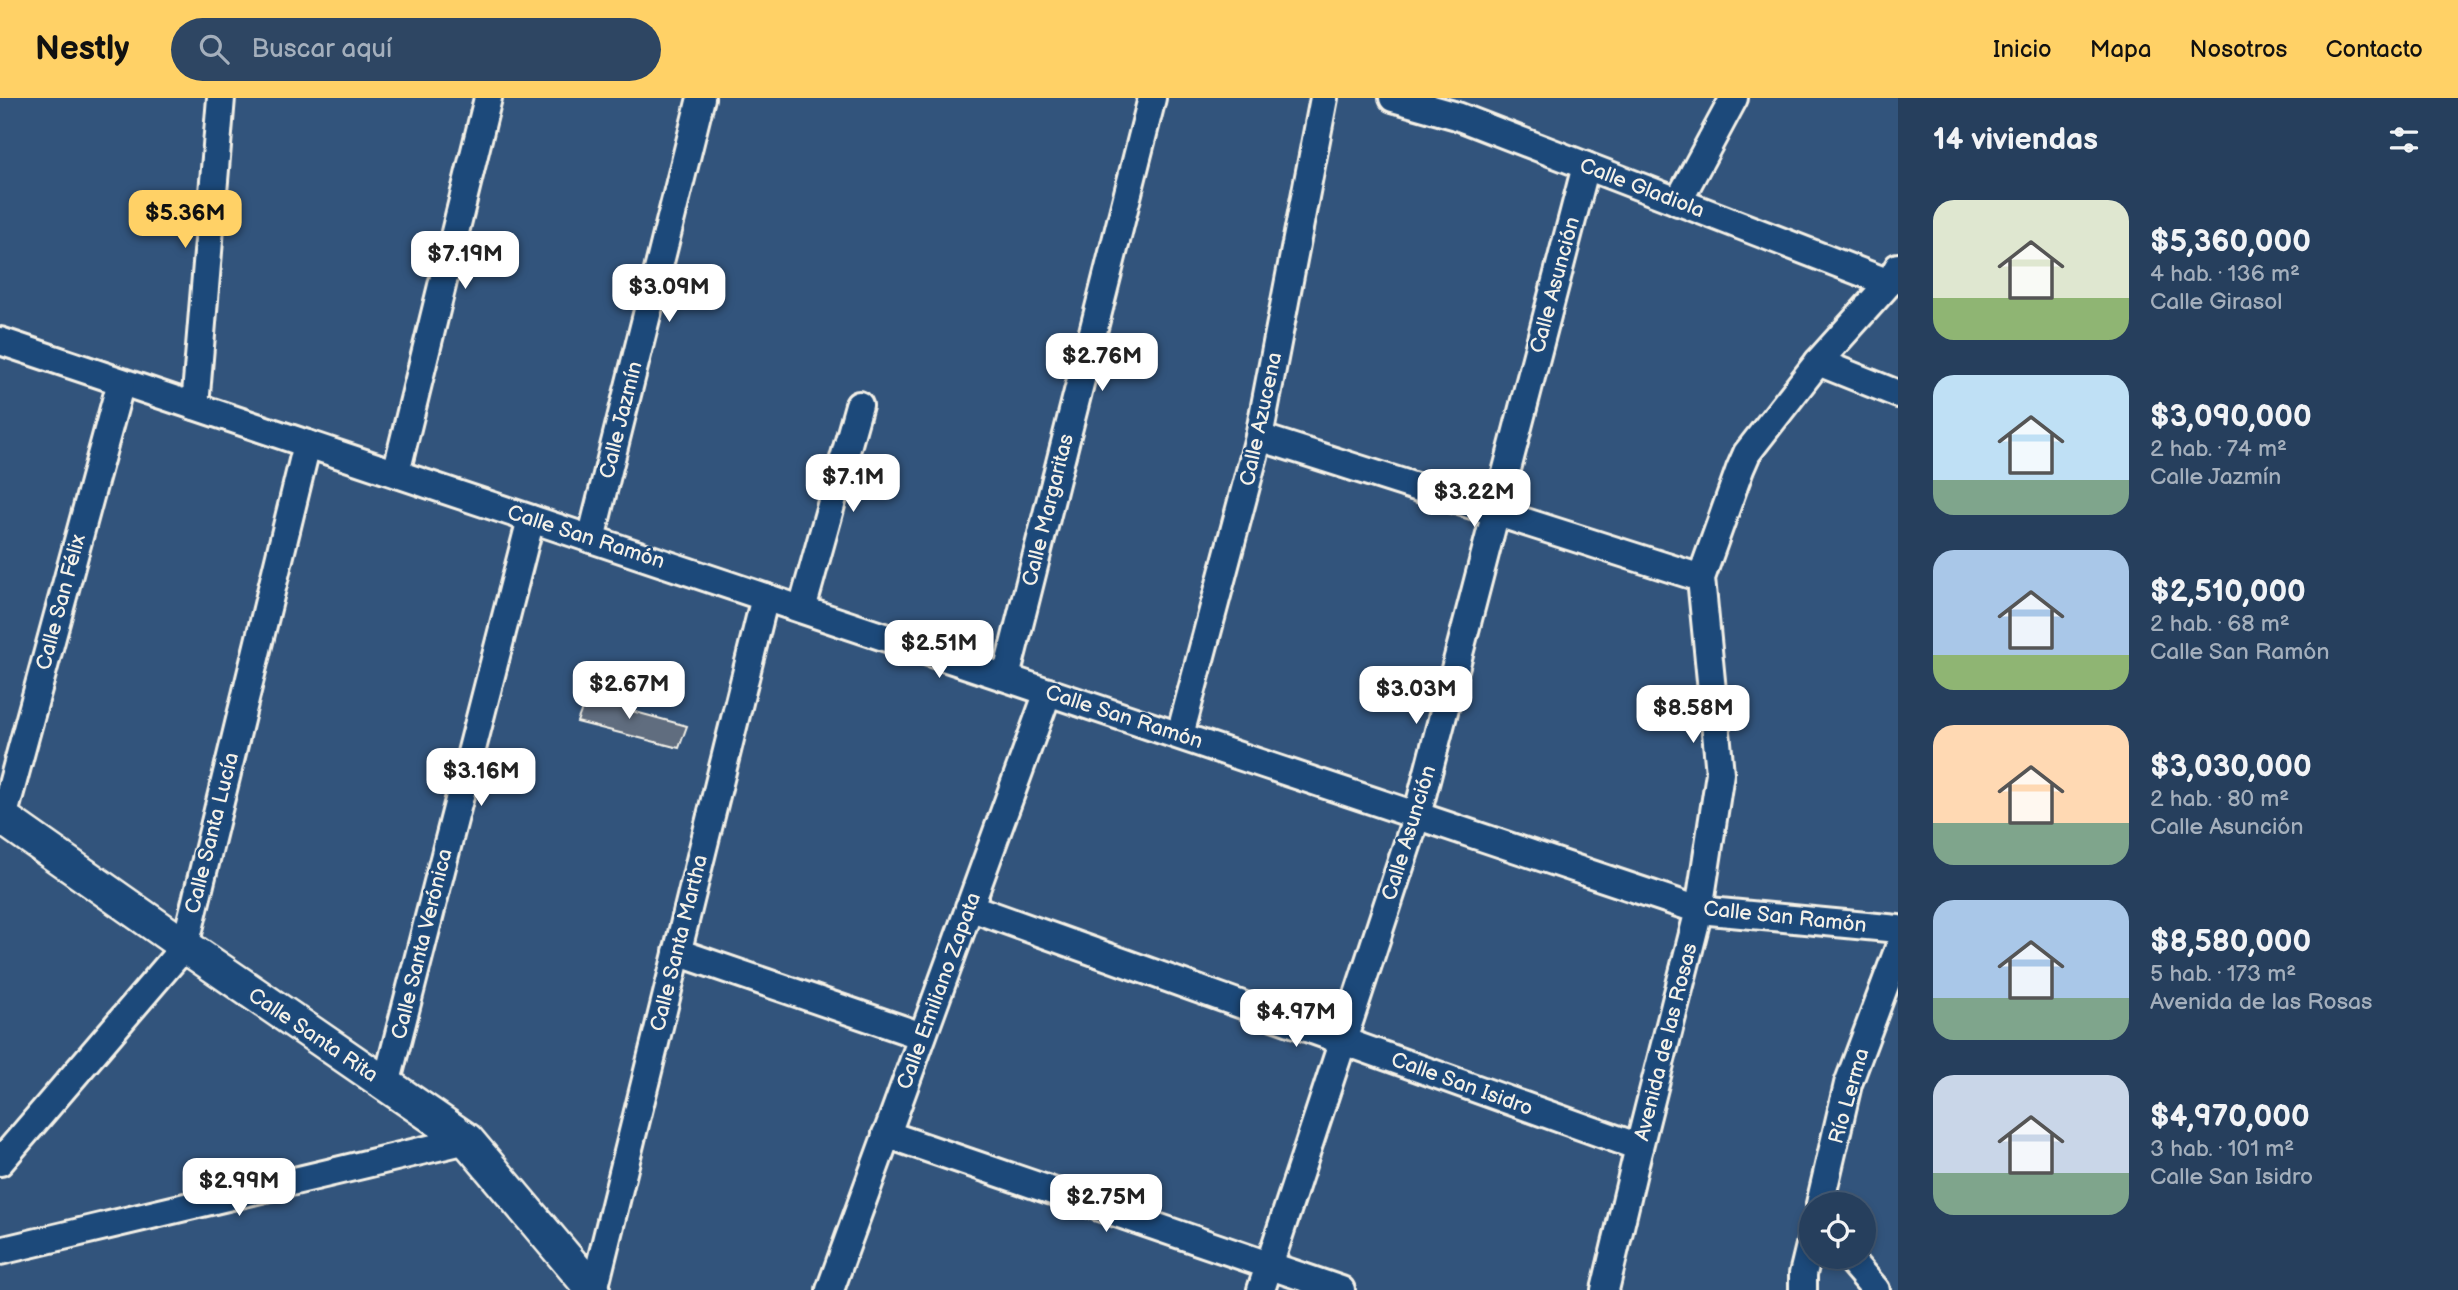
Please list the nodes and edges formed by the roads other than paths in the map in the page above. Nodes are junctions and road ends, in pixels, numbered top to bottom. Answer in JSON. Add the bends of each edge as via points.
{"nodes":[{"id":1,"x":221,"y":98,"type":"edge"},
{"id":2,"x":488,"y":98,"type":"edge"},
{"id":3,"x":701,"y":98,"type":"edge"},
{"id":4,"x":1152,"y":98,"type":"edge"},
{"id":5,"x":1324,"y":98,"type":"edge"},
{"id":6,"x":1393,"y":98,"type":"edge"},
{"id":7,"x":1734,"y":98,"type":"edge"},
{"id":8,"x":1462,"y":107,"type":"edge"},
{"id":9,"x":1586,"y":166,"type":"junction"},
{"id":10,"x":1678,"y":202,"type":"junction"},
{"id":11,"x":1894,"y":275,"type":"edge"},
{"id":12,"x":0,"y":341,"type":"edge"},
{"id":13,"x":1818,"y":362,"type":"junction"},
{"id":14,"x":121,"y":382,"type":"junction"},
{"id":15,"x":1898,"y":394,"type":"edge"},
{"id":16,"x":859,"y":405,"type":"dead end"},
{"id":17,"x":195,"y":407,"type":"junction"},
{"id":18,"x":1259,"y":437,"type":"junction"},
{"id":19,"x":307,"y":444,"type":"junction"},
{"id":20,"x":396,"y":473,"type":"junction"},
{"id":21,"x":1497,"y":511,"type":"junction"},
{"id":22,"x":531,"y":519,"type":"junction"},
{"id":23,"x":591,"y":539,"type":"junction"},
{"id":24,"x":1701,"y":578,"type":"junction"},
{"id":25,"x":765,"y":597,"type":"junction"},
{"id":26,"x":802,"y":609,"type":"junction"},
{"id":27,"x":1006,"y":677,"type":"junction"},
{"id":28,"x":1048,"y":692,"type":"junction"},
{"id":29,"x":1180,"y":736,"type":"junction"},
{"id":30,"x":1417,"y":815,"type":"junction"},
{"id":31,"x":1,"y":818,"type":"edge"},
{"id":32,"x":969,"y":907,"type":"junction"},
{"id":33,"x":1699,"y":910,"type":"junction"},
{"id":34,"x":1898,"y":929,"type":"edge"},
{"id":35,"x":185,"y":946,"type":"junction"},
{"id":36,"x":1898,"y":950,"type":"edge"},
{"id":37,"x":677,"y":951,"type":"junction"},
{"id":38,"x":922,"y":1037,"type":"junction"},
{"id":39,"x":1343,"y":1041,"type":"junction"},
{"id":40,"x":386,"y":1085,"type":"junction"},
{"id":41,"x":886,"y":1134,"type":"junction"},
{"id":42,"x":467,"y":1140,"type":"junction"},
{"id":43,"x":1639,"y":1147,"type":"junction"},
{"id":44,"x":0,"y":1162,"type":"edge"},
{"id":45,"x":1823,"y":1192,"type":"edge"},
{"id":46,"x":0,"y":1251,"type":"edge"},
{"id":47,"x":1804,"y":1269,"type":"edge"},
{"id":48,"x":1858,"y":1269,"type":"edge"},
{"id":49,"x":1265,"y":1278,"type":"edge"},
{"id":50,"x":594,"y":1290,"type":"edge"},
{"id":51,"x":830,"y":1290,"type":"edge"},
{"id":52,"x":1341,"y":1290,"type":"edge"},
{"id":53,"x":1605,"y":1290,"type":"edge"},
{"id":54,"x":1803,"y":1290,"type":"edge"},
{"id":55,"x":1876,"y":1290,"type":"edge"}],
"edges":[{"from":1,"to":17,"type":"street"},
{"from":2,"to":20,"type":"street"},
{"from":3,"to":23,"type":"street","name":"Calle Jazmín"},
{"from":4,"to":27,"type":"street","name":"Calle Margaritas"},
{"from":5,"to":18,"type":"street","name":"Calle Azucena"},
{"from":6,"to":8,"type":"street","name":"Calle Gladiola"},
{"from":7,"to":10,"type":"street"},
{"from":8,"to":9,"type":"street","name":"Calle Gladiola"},
{"from":9,"to":10,"type":"street","name":"Calle Gladiola"},
{"from":9,"to":21,"type":"street","name":"Calle Asunción"},
{"from":10,"to":11,"type":"street","name":"Calle Gladiola"},
{"from":11,"to":13,"type":"street","name":"Avenida de las Rosas"},
{"from":12,"to":14,"type":"street","name":"Calle San Ramón"},
{"from":13,"to":15,"type":"street"},
{"from":13,"to":24,"type":"street","name":"Avenida de las Rosas","via":[[1747,453]]},
{"from":14,"to":17,"type":"street","name":"Calle San Ramón"},
{"from":14,"to":31,"type":"street","name":"Calle San Félix"},
{"from":16,"to":26,"type":"street"},
{"from":17,"to":19,"type":"street","name":"Calle San Ramón"},
{"from":18,"to":21,"type":"street"},
{"from":18,"to":29,"type":"street","name":"Calle Azucena"},
{"from":19,"to":20,"type":"street","name":"Calle San Ramón"},
{"from":19,"to":35,"type":"street","name":"Calle Santa Lucía"},
{"from":20,"to":22,"type":"street","name":"Calle San Ramón"},
{"from":21,"to":24,"type":"street"},
{"from":21,"to":30,"type":"street","name":"Calle Asunción"},
{"from":22,"to":23,"type":"street","name":"Calle San Ramón"},
{"from":22,"to":40,"type":"street","name":"Calle Santa Verónica"},
{"from":23,"to":25,"type":"street","name":"Calle San Ramón"},
{"from":24,"to":33,"type":"street","name":"Avenida de las Rosas","via":[[1720,773]]},
{"from":25,"to":26,"type":"street","name":"Calle San Ramón"},
{"from":25,"to":37,"type":"street","name":"Calle Santa Martha"},
{"from":26,"to":27,"type":"street","name":"Calle San Ramón"},
{"from":27,"to":28,"type":"street","name":"Calle San Ramón"},
{"from":28,"to":29,"type":"street","name":"Calle San Ramón"},
{"from":28,"to":32,"type":"street","name":"Calle Emiliano Zapata"},
{"from":29,"to":30,"type":"street","name":"Calle San Ramón"},
{"from":30,"to":33,"type":"street","name":"Calle San Ramón"},
{"from":30,"to":39,"type":"street","name":"Calle Asunción"},
{"from":31,"to":35,"type":"street","name":"Calle Santa Rita"},
{"from":32,"to":38,"type":"street","name":"Calle Emiliano Zapata"},
{"from":32,"to":39,"type":"street","name":"Calle San Isidro"},
{"from":33,"to":34,"type":"street","name":"Calle San Ramón"},
{"from":33,"to":43,"type":"street","name":"Avenida de las Rosas"},
{"from":35,"to":40,"type":"street","name":"Calle Santa Rita"},
{"from":35,"to":44,"type":"street","name":"Calle Santa Lucía"},
{"from":36,"to":45,"type":"street","name":"Río Lerma","via":[[1848,1084]]},
{"from":37,"to":38,"type":"street"},
{"from":37,"to":50,"type":"street","name":"Calle Santa Martha"},
{"from":38,"to":41,"type":"street","name":"Calle Emiliano Zapata"},
{"from":39,"to":43,"type":"street","name":"Calle San Isidro"},
{"from":39,"to":49,"type":"street","name":"Calle Asunción"},
{"from":40,"to":42,"type":"street","name":"Calle Santa Rita"},
{"from":41,"to":49,"type":"street"},
{"from":41,"to":51,"type":"street","name":"Calle Emiliano Zapata"},
{"from":42,"to":46,"type":"street"},
{"from":42,"to":50,"type":"street","name":"Calle Santa Rita"},
{"from":43,"to":53,"type":"street","name":"Avenida de las Rosas"},
{"from":47,"to":54,"type":"street"},
{"from":48,"to":55,"type":"street"},
{"from":49,"to":52,"type":"street"}]}
